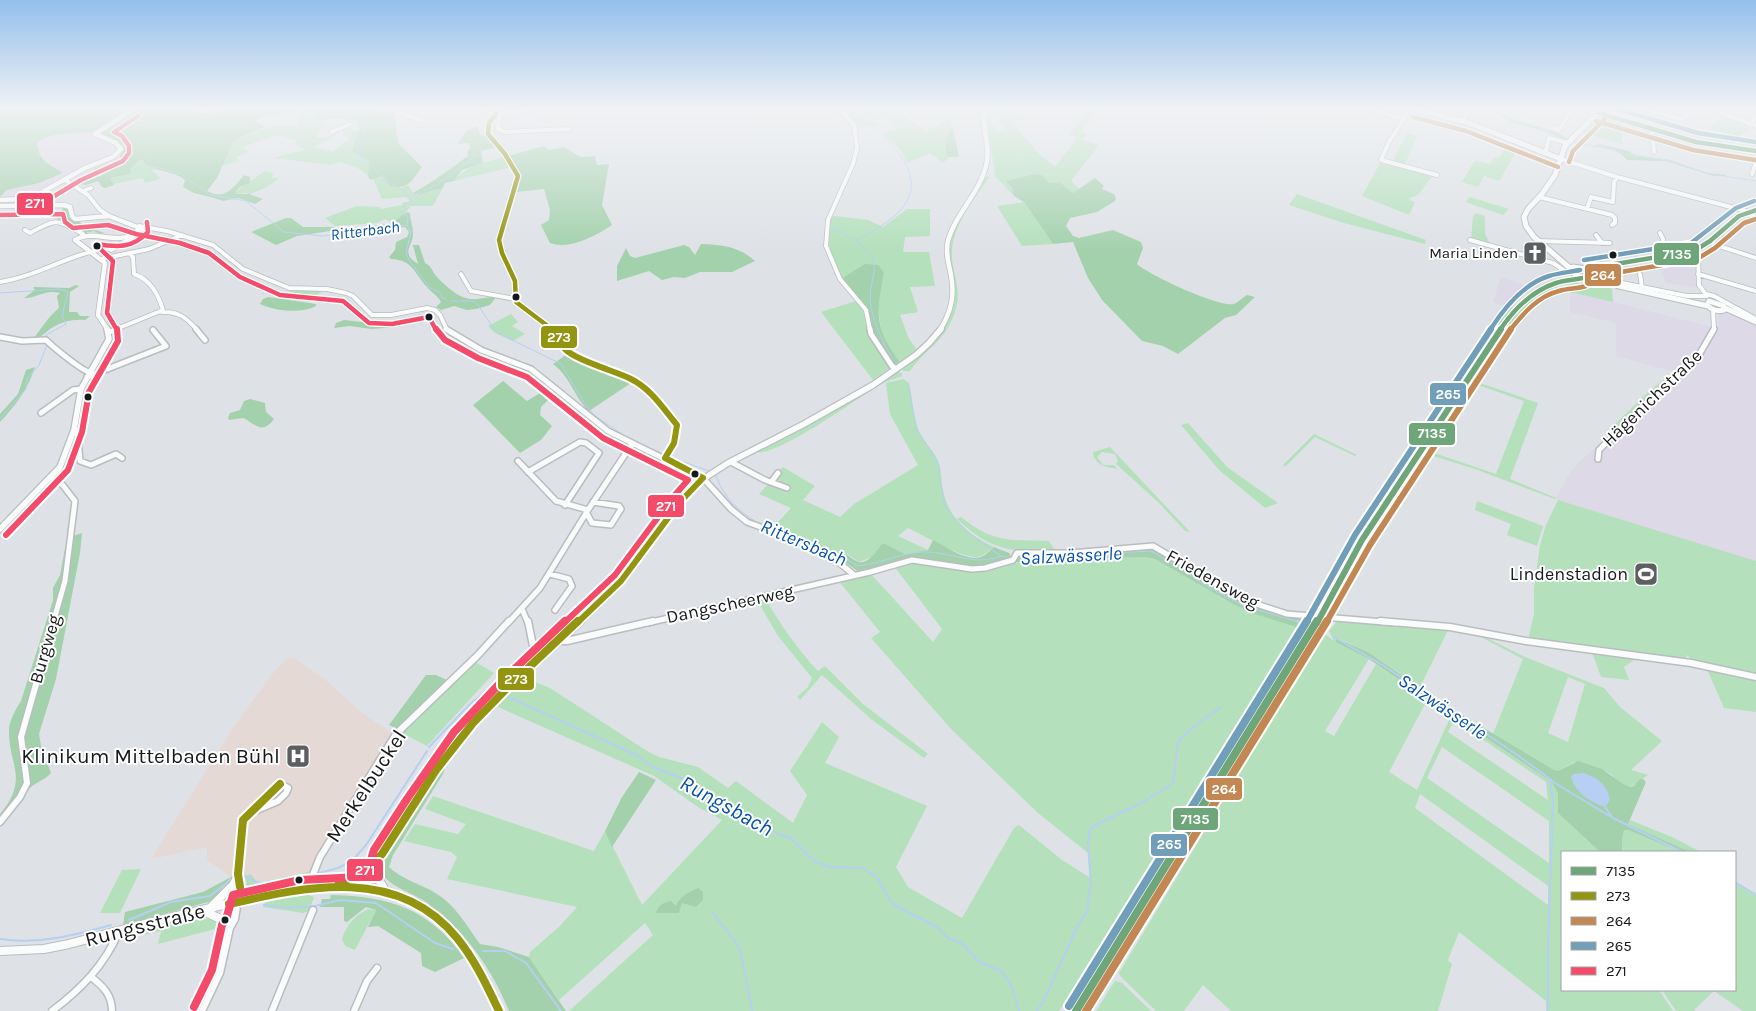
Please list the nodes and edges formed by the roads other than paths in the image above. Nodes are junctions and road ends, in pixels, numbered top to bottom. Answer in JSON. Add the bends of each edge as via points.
{"nodes":[{"id":1,"x":113,"y":156,"type":"edge"},
{"id":2,"x":507,"y":156,"type":"edge"},
{"id":3,"x":855,"y":156,"type":"edge"},
{"id":4,"x":987,"y":156,"type":"edge"},
{"id":5,"x":1383,"y":156,"type":"edge"},
{"id":6,"x":1553,"y":156,"type":"edge"},
{"id":7,"x":1561,"y":156,"type":"edge"},
{"id":8,"x":1560,"y":160,"type":"junction"},
{"id":9,"x":1756,"y":162,"type":"edge"},
{"id":10,"x":1588,"y":168,"type":"junction"},
{"id":11,"x":1584,"y":174,"type":"dead end"},
{"id":12,"x":1752,"y":174,"type":"dead end"},
{"id":13,"x":1437,"y":175,"type":"dead end"},
{"id":14,"x":1617,"y":177,"type":"junction"},
{"id":15,"x":65,"y":180,"type":"junction"},
{"id":16,"x":90,"y":188,"type":"dead end"},
{"id":17,"x":82,"y":191,"type":"junction"},
{"id":18,"x":1539,"y":197,"type":"junction"},
{"id":19,"x":0,"y":200,"type":"edge"},
{"id":20,"x":0,"y":206,"type":"edge"},
{"id":21,"x":1587,"y":209,"type":"junction"},
{"id":22,"x":1756,"y":210,"type":"edge"},
{"id":23,"x":1745,"y":212,"type":"junction"},
{"id":24,"x":109,"y":216,"type":"junction"},
{"id":25,"x":1756,"y":217,"type":"edge"},
{"id":26,"x":1612,"y":225,"type":"dead end"},
{"id":27,"x":139,"y":226,"type":"junction"},
{"id":28,"x":147,"y":228,"type":"junction"},
{"id":29,"x":25,"y":230,"type":"dead end"},
{"id":30,"x":1660,"y":233,"type":"dead end"},
{"id":31,"x":83,"y":234,"type":"junction"},
{"id":32,"x":182,"y":235,"type":"junction"},
{"id":33,"x":1596,"y":236,"type":"dead end"},
{"id":34,"x":1470,"y":240,"type":"dead end"},
{"id":35,"x":1538,"y":241,"type":"junction"},
{"id":36,"x":1602,"y":243,"type":"junction"},
{"id":37,"x":1610,"y":243,"type":"dead end"},
{"id":38,"x":1710,"y":243,"type":"junction"},
{"id":39,"x":113,"y":248,"type":"junction"},
{"id":40,"x":89,"y":251,"type":"junction"},
{"id":41,"x":1694,"y":251,"type":"junction"},
{"id":42,"x":130,"y":254,"type":"junction"},
{"id":43,"x":110,"y":255,"type":"junction"},
{"id":44,"x":1669,"y":255,"type":"junction"},
{"id":45,"x":1756,"y":258,"type":"edge"},
{"id":46,"x":101,"y":259,"type":"junction"},
{"id":47,"x":1570,"y":269,"type":"junction"},
{"id":48,"x":461,"y":274,"type":"dead end"},
{"id":49,"x":1587,"y":274,"type":"junction"},
{"id":50,"x":1640,"y":274,"type":"dead end"},
{"id":51,"x":1698,"y":274,"type":"junction"},
{"id":52,"x":1576,"y":275,"type":"junction"},
{"id":53,"x":1570,"y":281,"type":"junction"},
{"id":54,"x":0,"y":282,"type":"edge"},
{"id":55,"x":1622,"y":283,"type":"dead end"},
{"id":56,"x":1642,"y":287,"type":"junction"},
{"id":57,"x":1756,"y":291,"type":"edge"},
{"id":58,"x":515,"y":300,"type":"junction"},
{"id":59,"x":1709,"y":302,"type":"junction"},
{"id":60,"x":162,"y":312,"type":"junction"},
{"id":61,"x":1756,"y":321,"type":"edge"},
{"id":62,"x":153,"y":330,"type":"dead end"},
{"id":63,"x":109,"y":332,"type":"junction"},
{"id":64,"x":0,"y":337,"type":"edge"},
{"id":65,"x":205,"y":340,"type":"dead end"},
{"id":66,"x":896,"y":369,"type":"junction"},
{"id":67,"x":88,"y":374,"type":"junction"},
{"id":68,"x":81,"y":389,"type":"junction"},
{"id":69,"x":41,"y":413,"type":"dead end"},
{"id":70,"x":74,"y":430,"type":"junction"},
{"id":71,"x":632,"y":444,"type":"junction"},
{"id":72,"x":667,"y":457,"type":"junction"},
{"id":73,"x":122,"y":458,"type":"dead end"},
{"id":74,"x":1598,"y":459,"type":"dead end"},
{"id":75,"x":518,"y":461,"type":"dead end"},
{"id":76,"x":731,"y":462,"type":"junction"},
{"id":77,"x":528,"y":472,"type":"junction"},
{"id":78,"x":778,"y":473,"type":"dead end"},
{"id":79,"x":52,"y":478,"type":"junction"},
{"id":80,"x":703,"y":478,"type":"junction"},
{"id":81,"x":772,"y":481,"type":"junction"},
{"id":82,"x":787,"y":488,"type":"dead end"},
{"id":83,"x":593,"y":502,"type":"junction"},
{"id":84,"x":565,"y":506,"type":"junction"},
{"id":85,"x":587,"y":511,"type":"junction"},
{"id":86,"x":0,"y":529,"type":"edge"},
{"id":87,"x":902,"y":562,"type":"joint"},
{"id":88,"x":550,"y":574,"type":"junction"},
{"id":89,"x":854,"y":575,"type":"junction"},
{"id":90,"x":522,"y":609,"type":"junction"},
{"id":91,"x":556,"y":610,"type":"dead end"},
{"id":92,"x":1320,"y":617,"type":"junction"},
{"id":93,"x":558,"y":641,"type":"junction"},
{"id":94,"x":536,"y":661,"type":"junction"},
{"id":95,"x":1756,"y":677,"type":"edge"},
{"id":96,"x":250,"y":812,"type":"junction"},
{"id":97,"x":0,"y":822,"type":"edge"},
{"id":98,"x":373,"y":868,"type":"junction"},
{"id":99,"x":238,"y":874,"type":"junction"},
{"id":100,"x":338,"y":885,"type":"junction"},
{"id":101,"x":364,"y":886,"type":"junction"},
{"id":102,"x":231,"y":887,"type":"junction"},
{"id":103,"x":240,"y":887,"type":"junction"},
{"id":104,"x":308,"y":887,"type":"junction"},
{"id":105,"x":384,"y":889,"type":"junction"},
{"id":106,"x":263,"y":896,"type":"junction"},
{"id":107,"x":239,"y":901,"type":"junction"},
{"id":108,"x":229,"y":904,"type":"junction"},
{"id":109,"x":209,"y":908,"type":"junction"},
{"id":110,"x":201,"y":910,"type":"junction"},
{"id":111,"x":313,"y":910,"type":"dead end"},
{"id":112,"x":229,"y":925,"type":"junction"},
{"id":113,"x":119,"y":931,"type":"junction"},
{"id":114,"x":0,"y":951,"type":"edge"},
{"id":115,"x":377,"y":968,"type":"dead end"},
{"id":116,"x":91,"y":977,"type":"junction"},
{"id":117,"x":52,"y":1011,"type":"edge"},
{"id":118,"x":112,"y":1011,"type":"edge"},
{"id":119,"x":202,"y":1011,"type":"edge"},
{"id":120,"x":272,"y":1011,"type":"edge"},
{"id":121,"x":354,"y":1011,"type":"edge"},
{"id":122,"x":499,"y":1011,"type":"edge"},
{"id":123,"x":1076,"y":1011,"type":"edge"}],
"edges":[{"from":1,"to":15,"type":"street"},
{"from":2,"to":58,"type":"street","via":[[518,176],[498,240],[515,282]]},
{"from":3,"to":66,"type":"street","via":[[826,225],[826,246],[840,279],[866,310],[872,334]]},
{"from":4,"to":66,"type":"street","via":[[980,182],[948,244],[953,292],[950,312],[938,333]]},
{"from":5,"to":13,"type":"street","via":[[1381,160]]},
{"from":6,"to":8,"type":"main road"},
{"from":7,"to":8,"type":"main road"},
{"from":8,"to":10,"type":"street"},
{"from":8,"to":18,"type":"main road","via":[[1550,184]]},
{"from":9,"to":12,"type":"street"},
{"from":10,"to":11,"type":"street"},
{"from":10,"to":14,"type":"street"},
{"from":14,"to":21,"type":"street","via":[[1613,202],[1591,197]]},
{"from":14,"to":23,"type":"street"},
{"from":15,"to":17,"type":"street"},
{"from":15,"to":19,"type":"street","via":[[33,196]]},
{"from":16,"to":17,"type":"street"},
{"from":17,"to":24,"type":"street"},
{"from":18,"to":21,"type":"street"},
{"from":18,"to":35,"type":"main road","via":[[1524,217],[1526,226]]},
{"from":20,"to":24,"type":"street","via":[[64,205],[70,207],[75,219]]},
{"from":21,"to":26,"type":"street","via":[[1614,216]]},
{"from":22,"to":23,"type":"street"},
{"from":23,"to":25,"type":"street"},
{"from":23,"to":38,"type":"street"},
{"from":24,"to":27,"type":"street"},
{"from":27,"to":28,"type":"street"},
{"from":27,"to":31,"type":"street","via":[[137,232],[122,238]]},
{"from":28,"to":32,"type":"street"},
{"from":28,"to":39,"type":"street"},
{"from":29,"to":31,"type":"street","via":[[30,233],[59,221]]},
{"from":30,"to":44,"type":"street","via":[[1662,249]]},
{"from":31,"to":40,"type":"street","via":[[75,242]]},
{"from":32,"to":42,"type":"street"},
{"from":32,"to":71,"type":"street","via":[[213,245],[243,269],[282,286],[332,290],[353,296],[372,315],[427,308],[435,310],[444,328],[481,350],[531,370],[608,431]]},
{"from":33,"to":36,"type":"street"},
{"from":34,"to":47,"type":"street"},
{"from":35,"to":36,"type":"street"},
{"from":35,"to":47,"type":"main road"},
{"from":36,"to":37,"type":"street"},
{"from":38,"to":41,"type":"street"},
{"from":38,"to":45,"type":"street"},
{"from":39,"to":40,"type":"street"},
{"from":39,"to":43,"type":"street"},
{"from":40,"to":46,"type":"street"},
{"from":40,"to":54,"type":"street","via":[[19,280]]},
{"from":41,"to":44,"type":"street"},
{"from":41,"to":51,"type":"street","name":"Hägenichstraße","via":[[1698,256]]},
{"from":42,"to":43,"type":"street"},
{"from":42,"to":60,"type":"street","via":[[134,274],[148,281],[158,294]]},
{"from":43,"to":46,"type":"street"},
{"from":44,"to":49,"type":"street","via":[[1599,267]]},
{"from":46,"to":63,"type":"street","via":[[105,265],[98,315]]},
{"from":47,"to":49,"type":"main road"},
{"from":47,"to":52,"type":"main road"},
{"from":48,"to":58,"type":"street","via":[[471,291]]},
{"from":49,"to":52,"type":"main road"},
{"from":49,"to":53,"type":"street"},
{"from":49,"to":59,"type":"main road","via":[[1605,283],[1633,290]]},
{"from":50,"to":56,"type":"street"},
{"from":51,"to":57,"type":"street"},
{"from":51,"to":59,"type":"street","name":"Hägenichstraße","via":[[1699,285]]},
{"from":52,"to":53,"type":"street"},
{"from":53,"to":92,"type":"street","via":[[1532,295],[1512,312],[1373,524]]},
{"from":55,"to":56,"type":"street"},
{"from":56,"to":59,"type":"street"},
{"from":58,"to":72,"type":"street","via":[[557,334],[564,348],[632,379],[652,393],[677,425],[677,434]]},
{"from":59,"to":61,"type":"main road","via":[[1722,304],[1723,309]]},
{"from":59,"to":61,"type":"street","via":[[1714,296]]},
{"from":59,"to":74,"type":"street","name":"Hägenichstraße","via":[[1714,331],[1699,356],[1599,450]]},
{"from":60,"to":63,"type":"street"},
{"from":60,"to":65,"type":"street","via":[[171,311],[185,316]]},
{"from":62,"to":67,"type":"street","via":[[166,346]]},
{"from":63,"to":67,"type":"street","via":[[107,344]]},
{"from":64,"to":67,"type":"street","via":[[22,341],[46,340]]},
{"from":66,"to":76,"type":"street","via":[[830,410]]},
{"from":67,"to":68,"type":"street"},
{"from":68,"to":69,"type":"street","via":[[73,390]]},
{"from":68,"to":70,"type":"street"},
{"from":70,"to":73,"type":"street","via":[[78,434],[80,461],[91,465],[116,454]]},
{"from":70,"to":79,"type":"street","via":[[63,461]]},
{"from":71,"to":72,"type":"street"},
{"from":71,"to":83,"type":"street","name":"Merkelbuckel"},
{"from":72,"to":80,"type":"street"},
{"from":75,"to":77,"type":"street"},
{"from":76,"to":80,"type":"street"},
{"from":76,"to":81,"type":"street"},
{"from":77,"to":84,"type":"street"},
{"from":77,"to":84,"type":"street","via":[[580,442],[599,453]]},
{"from":78,"to":81,"type":"street"},
{"from":79,"to":86,"type":"street"},
{"from":79,"to":97,"type":"street","name":"Burgweg","via":[[75,501],[65,581],[21,738],[27,783]]},
{"from":80,"to":89,"type":"street","via":[[747,522],[825,551]]},
{"from":80,"to":93,"type":"street","via":[[671,511],[626,575]]},
{"from":81,"to":82,"type":"street"},
{"from":83,"to":85,"type":"street","name":"Merkelbuckel"},
{"from":83,"to":85,"type":"street","via":[[621,509],[608,526],[592,523]]},
{"from":84,"to":85,"type":"street"},
{"from":85,"to":88,"type":"street","name":"Merkelbuckel"},
{"from":87,"to":89,"type":"street","name":"Dangscheerweg"},
{"from":87,"to":92,"type":"street","name":"Friedensweg","via":[[922,560],[972,569],[1013,560],[1017,553],[1071,553],[1153,546],[1244,600],[1287,614]]},
{"from":88,"to":90,"type":"street","name":"Merkelbuckel"},
{"from":88,"to":91,"type":"street","via":[[569,579],[572,586]]},
{"from":89,"to":93,"type":"street","name":"Dangscheerweg"},
{"from":90,"to":94,"type":"street","via":[[528,617]]},
{"from":90,"to":104,"type":"street","name":"Merkelbuckel","via":[[396,734],[320,857]]},
{"from":92,"to":95,"type":"street","name":"Friedensweg","via":[[1450,627],[1526,641],[1691,663]]},
{"from":92,"to":123,"type":"street"},
{"from":93,"to":94,"type":"street"},
{"from":94,"to":98,"type":"street","via":[[455,745]]},
{"from":96,"to":96,"type":"street","via":[[285,796],[288,788],[280,784],[276,786]]},
{"from":96,"to":99,"type":"street","via":[[243,820]]},
{"from":98,"to":100,"type":"street"},
{"from":98,"to":101,"type":"street","via":[[364,880]]},
{"from":98,"to":105,"type":"street"},
{"from":99,"to":102,"type":"street"},
{"from":99,"to":103,"type":"street"},
{"from":100,"to":101,"type":"street","name":"Rungsstraße"},
{"from":100,"to":104,"type":"street","name":"Rungsstraße"},
{"from":101,"to":105,"type":"street","name":"Rungsstraße"},
{"from":102,"to":108,"type":"street"},
{"from":102,"to":109,"type":"street"},
{"from":103,"to":106,"type":"street"},
{"from":103,"to":107,"type":"street"},
{"from":104,"to":106,"type":"street","name":"Rungsstraße"},
{"from":105,"to":122,"type":"street","name":"Rungsstraße","via":[[426,908],[456,936],[472,957]]},
{"from":106,"to":107,"type":"street","name":"Rungsstraße"},
{"from":107,"to":108,"type":"street","name":"Rungsstraße"},
{"from":107,"to":112,"type":"street","via":[[235,919]]},
{"from":108,"to":109,"type":"street","name":"Rungsstraße"},
{"from":108,"to":112,"type":"street"},
{"from":109,"to":110,"type":"street","name":"Rungsstraße"},
{"from":110,"to":112,"type":"street"},
{"from":110,"to":113,"type":"street","name":"Rungsstraße"},
{"from":111,"to":120,"type":"street"},
{"from":112,"to":119,"type":"street","via":[[220,973]]},
{"from":113,"to":114,"type":"street","name":"Rungsstraße","via":[[44,949]]},
{"from":113,"to":116,"type":"street","via":[[113,946]]},
{"from":115,"to":121,"type":"street","via":[[367,981]]},
{"from":116,"to":117,"type":"street"},
{"from":116,"to":118,"type":"street","via":[[112,999]]}]}
